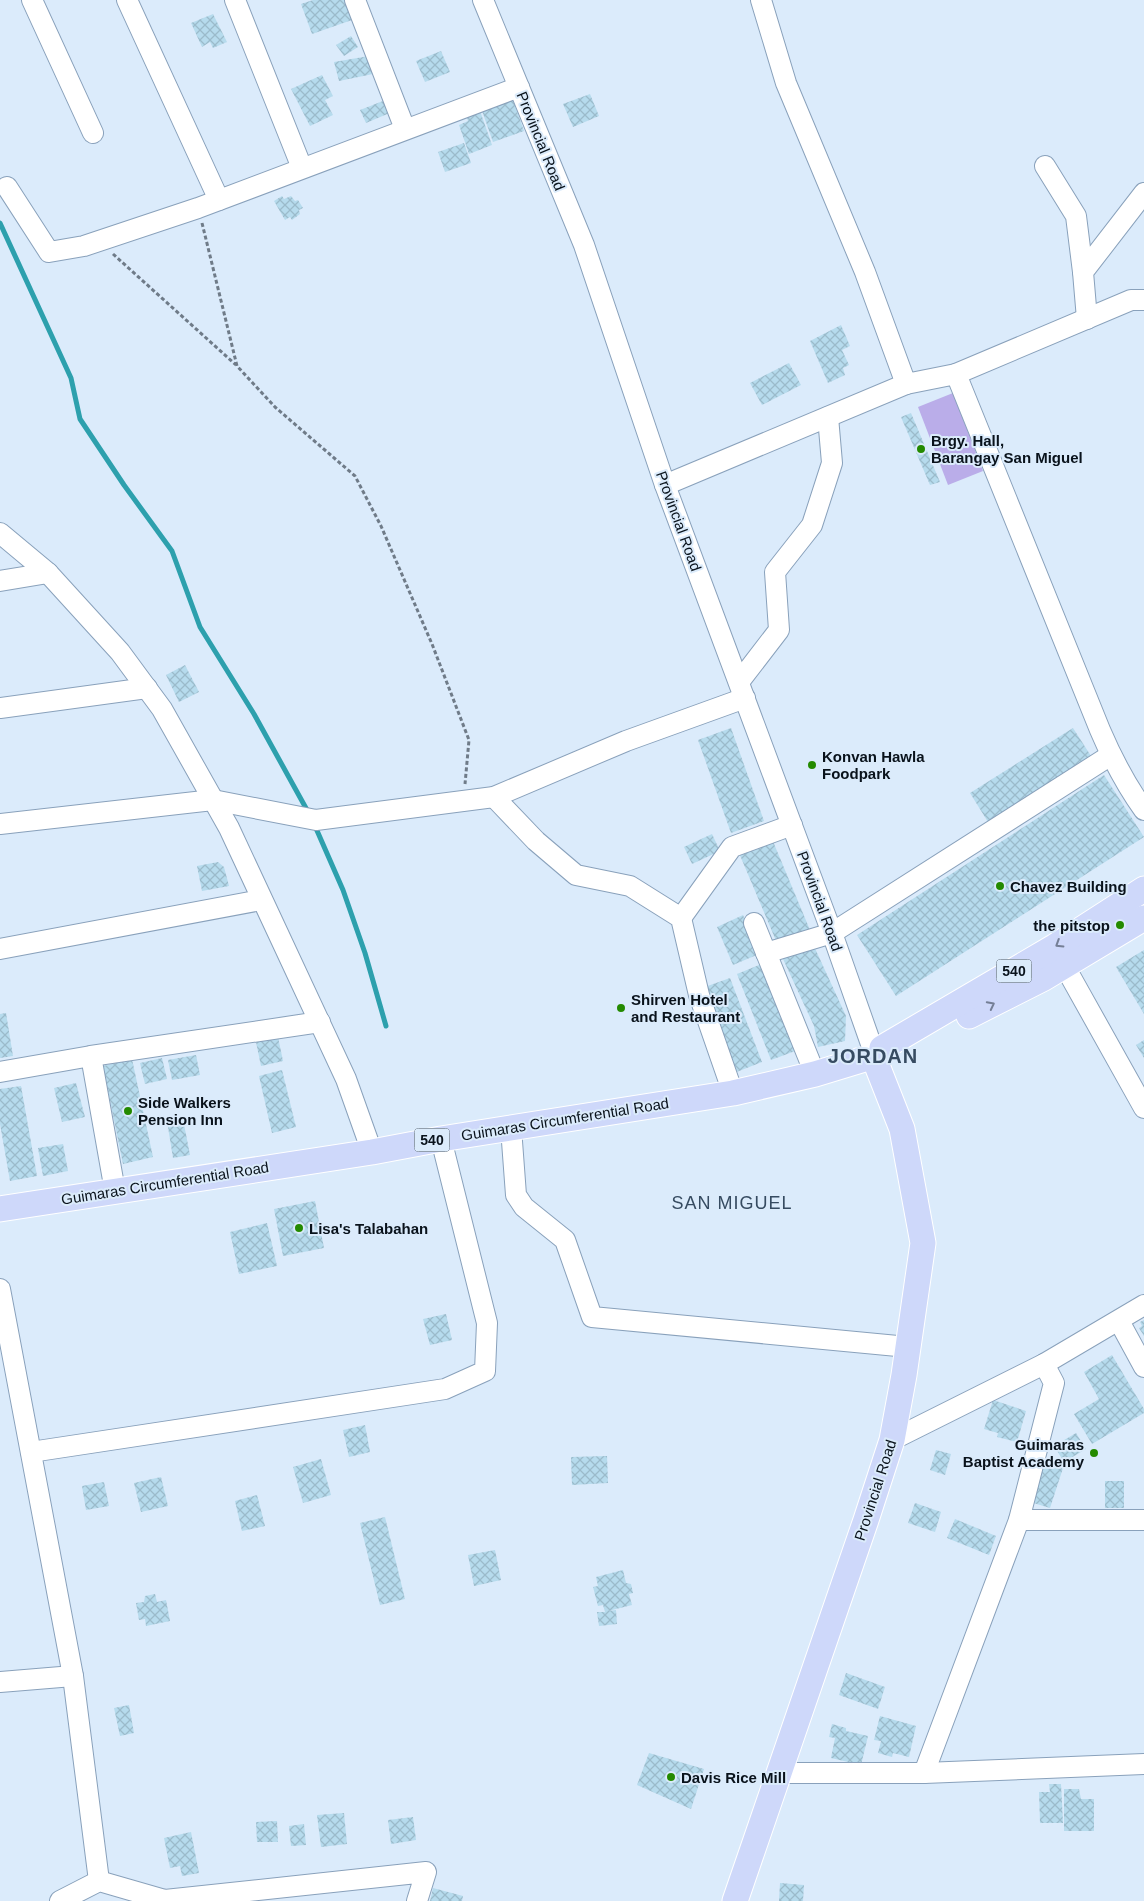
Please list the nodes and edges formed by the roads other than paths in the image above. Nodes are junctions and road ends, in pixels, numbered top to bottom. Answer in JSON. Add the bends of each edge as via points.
{"nodes":[{"id":1,"x":32,"y":0,"type":"edge"},
{"id":2,"x":127,"y":0,"type":"edge"},
{"id":3,"x":235,"y":0,"type":"edge"},
{"id":4,"x":355,"y":0,"type":"edge"},
{"id":5,"x":483,"y":0,"type":"edge"},
{"id":6,"x":762,"y":0,"type":"edge"},
{"id":7,"x":519,"y":87,"type":"junction"},
{"id":8,"x":405,"y":129,"type":"junction"},
{"id":9,"x":93,"y":133,"type":"dead end"},
{"id":10,"x":1045,"y":166,"type":"dead end"},
{"id":11,"x":302,"y":168,"type":"junction"},
{"id":12,"x":8,"y":188,"type":"dead end"},
{"id":13,"x":1144,"y":194,"type":"edge"},
{"id":14,"x":219,"y":200,"type":"junction"},
{"id":15,"x":1083,"y":272,"type":"junction"},
{"id":16,"x":1144,"y":300,"type":"edge"},
{"id":17,"x":1087,"y":319,"type":"junction"},
{"id":18,"x":956,"y":374,"type":"junction"},
{"id":19,"x":906,"y":384,"type":"junction"},
{"id":20,"x":828,"y":417,"type":"junction"},
{"id":21,"x":665,"y":485,"type":"junction"},
{"id":22,"x":0,"y":533,"type":"edge"},
{"id":23,"x":48,"y":573,"type":"junction"},
{"id":24,"x":0,"y":581,"type":"edge"},
{"id":25,"x":147,"y":688,"type":"junction"},
{"id":26,"x":742,"y":690,"type":"junction"},
{"id":27,"x":0,"y":708,"type":"edge"},
{"id":28,"x":1111,"y":755,"type":"junction"},
{"id":29,"x":494,"y":797,"type":"junction"},
{"id":30,"x":213,"y":800,"type":"junction"},
{"id":31,"x":1144,"y":810,"type":"edge"},
{"id":32,"x":0,"y":824,"type":"edge"},
{"id":33,"x":792,"y":825,"type":"junction"},
{"id":34,"x":1144,"y":889,"type":"edge"},
{"id":35,"x":261,"y":900,"type":"junction"},
{"id":36,"x":681,"y":918,"type":"junction"},
{"id":37,"x":1144,"y":918,"type":"edge"},
{"id":38,"x":754,"y":922,"type":"dead end"},
{"id":39,"x":832,"y":933,"type":"junction"},
{"id":40,"x":0,"y":949,"type":"edge"},
{"id":41,"x":766,"y":954,"type":"junction"},
{"id":42,"x":1064,"y":965,"type":"junction"},
{"id":43,"x":320,"y":1022,"type":"junction"},
{"id":44,"x":91,"y":1056,"type":"junction"},
{"id":45,"x":875,"y":1056,"type":"junction"},
{"id":46,"x":0,"y":1072,"type":"edge"},
{"id":47,"x":814,"y":1074,"type":"junction"},
{"id":48,"x":733,"y":1093,"type":"junction"},
{"id":49,"x":1144,"y":1108,"type":"edge"},
{"id":50,"x":512,"y":1128,"type":"junction"},
{"id":51,"x":441,"y":1139,"type":"junction"},
{"id":52,"x":372,"y":1152,"type":"junction"},
{"id":53,"x":115,"y":1191,"type":"junction"},
{"id":54,"x":0,"y":1209,"type":"edge"},
{"id":55,"x":0,"y":1290,"type":"edge"},
{"id":56,"x":1144,"y":1305,"type":"edge"},
{"id":57,"x":1119,"y":1322,"type":"junction"},
{"id":58,"x":908,"y":1347,"type":"junction"},
{"id":59,"x":1044,"y":1364,"type":"junction"},
{"id":60,"x":1144,"y":1367,"type":"edge"},
{"id":61,"x":892,"y":1440,"type":"junction"},
{"id":62,"x":31,"y":1452,"type":"junction"},
{"id":63,"x":1019,"y":1520,"type":"junction"},
{"id":64,"x":1144,"y":1520,"type":"edge"},
{"id":65,"x":73,"y":1676,"type":"junction"},
{"id":66,"x":0,"y":1682,"type":"edge"},
{"id":67,"x":1144,"y":1764,"type":"edge"},
{"id":68,"x":779,"y":1772,"type":"junction"},
{"id":69,"x":924,"y":1773,"type":"junction"},
{"id":70,"x":99,"y":1881,"type":"junction"},
{"id":71,"x":305,"y":1892,"type":"edge"},
{"id":72,"x":165,"y":1900,"type":"edge"},
{"id":73,"x":60,"y":1901,"type":"edge"},
{"id":74,"x":417,"y":1901,"type":"edge"},
{"id":75,"x":735,"y":1901,"type":"edge"}],
"edges":[{"from":1,"to":9,"type":"street"},
{"from":2,"to":14,"type":"street"},
{"from":3,"to":11,"type":"street"},
{"from":4,"to":8,"type":"street"},
{"from":5,"to":7,"type":"street","name":"Provincial Road"},
{"from":6,"to":19,"type":"street","via":[[786,83],[865,272]]},
{"from":7,"to":8,"type":"street"},
{"from":7,"to":21,"type":"street","name":"Provincial Road","via":[[584,245]]},
{"from":8,"to":11,"type":"street"},
{"from":10,"to":15,"type":"street","via":[[1076,216]]},
{"from":11,"to":14,"type":"street"},
{"from":12,"to":14,"type":"street","via":[[49,252],[84,246]]},
{"from":13,"to":15,"type":"street"},
{"from":15,"to":17,"type":"street"},
{"from":16,"to":17,"type":"street","via":[[1131,300]]},
{"from":17,"to":18,"type":"street"},
{"from":18,"to":19,"type":"street"},
{"from":18,"to":28,"type":"street"},
{"from":19,"to":20,"type":"street"},
{"from":20,"to":21,"type":"street"},
{"from":20,"to":26,"type":"street","via":[[832,463],[812,525],[775,572],[779,630]]},
{"from":21,"to":26,"type":"street","name":"Provincial Road"},
{"from":22,"to":23,"type":"street"},
{"from":23,"to":24,"type":"street"},
{"from":23,"to":25,"type":"street","via":[[120,652]]},
{"from":25,"to":27,"type":"street"},
{"from":25,"to":30,"type":"street"},
{"from":26,"to":29,"type":"street"},
{"from":26,"to":33,"type":"street","name":"Provincial Road"},
{"from":28,"to":31,"type":"street"},
{"from":28,"to":39,"type":"street"},
{"from":29,"to":30,"type":"street","via":[[316,820]]},
{"from":29,"to":36,"type":"street","via":[[536,841],[576,875],[630,886]]},
{"from":30,"to":32,"type":"street"},
{"from":30,"to":35,"type":"street"},
{"from":33,"to":36,"type":"street","via":[[732,848]]},
{"from":33,"to":39,"type":"street","name":"Provincial Road"},
{"from":34,"to":45,"type":"main road","name":"Guimaras Circumferential Road","number":"540","one_way":true},
{"from":35,"to":40,"type":"street"},
{"from":35,"to":43,"type":"street"},
{"from":36,"to":48,"type":"street","via":[[699,995]]},
{"from":37,"to":42,"type":"main road","name":"Guimaras Circumferential Road","number":"540"},
{"from":38,"to":41,"type":"street"},
{"from":39,"to":41,"type":"street"},
{"from":39,"to":45,"type":"street","name":"Provincial Road"},
{"from":41,"to":47,"type":"street"},
{"from":45,"to":42,"type":"main road","name":"Guimaras Circumferential Road","number":"540","one_way":true,"via":[[1044,978]]},
{"from":42,"to":49,"type":"street"},
{"from":43,"to":44,"type":"street"},
{"from":43,"to":52,"type":"street","via":[[346,1079]]},
{"from":44,"to":46,"type":"street"},
{"from":44,"to":53,"type":"street"},
{"from":45,"to":47,"type":"main road","name":"Guimaras Circumferential Road","number":"540"},
{"from":45,"to":58,"type":"main road","name":"Provincial Road","via":[[902,1129],[924,1243]]},
{"from":47,"to":48,"type":"main road","name":"Guimaras Circumferential Road","number":"540"},
{"from":48,"to":50,"type":"main road","name":"Guimaras Circumferential Road","number":"540"},
{"from":50,"to":51,"type":"main road","name":"Guimaras Circumferential Road","number":"540"},
{"from":50,"to":58,"type":"street","via":[[516,1195],[524,1207],[565,1240],[592,1317]]},
{"from":51,"to":52,"type":"main road","name":"Guimaras Circumferential Road","number":"540"},
{"from":51,"to":62,"type":"street","via":[[487,1323],[485,1371],[445,1389]]},
{"from":52,"to":53,"type":"main road","name":"Guimaras Circumferential Road","number":"540"},
{"from":53,"to":54,"type":"main road","name":"Guimaras Circumferential Road","number":"540"},
{"from":55,"to":62,"type":"street"},
{"from":56,"to":57,"type":"street"},
{"from":57,"to":59,"type":"street"},
{"from":57,"to":60,"type":"street"},
{"from":58,"to":61,"type":"main road","name":"Provincial Road"},
{"from":59,"to":61,"type":"street"},
{"from":59,"to":63,"type":"street","via":[[1054,1383]]},
{"from":61,"to":68,"type":"main road","name":"Provincial Road"},
{"from":62,"to":65,"type":"street"},
{"from":63,"to":64,"type":"street"},
{"from":63,"to":69,"type":"street"},
{"from":65,"to":66,"type":"street"},
{"from":65,"to":70,"type":"street"},
{"from":67,"to":69,"type":"street"},
{"from":68,"to":69,"type":"street"},
{"from":68,"to":75,"type":"main road","name":"Provincial Road"},
{"from":70,"to":72,"type":"street"},
{"from":70,"to":73,"type":"street"},
{"from":71,"to":72,"type":"street"},
{"from":71,"to":74,"type":"street","via":[[426,1872]]}]}
